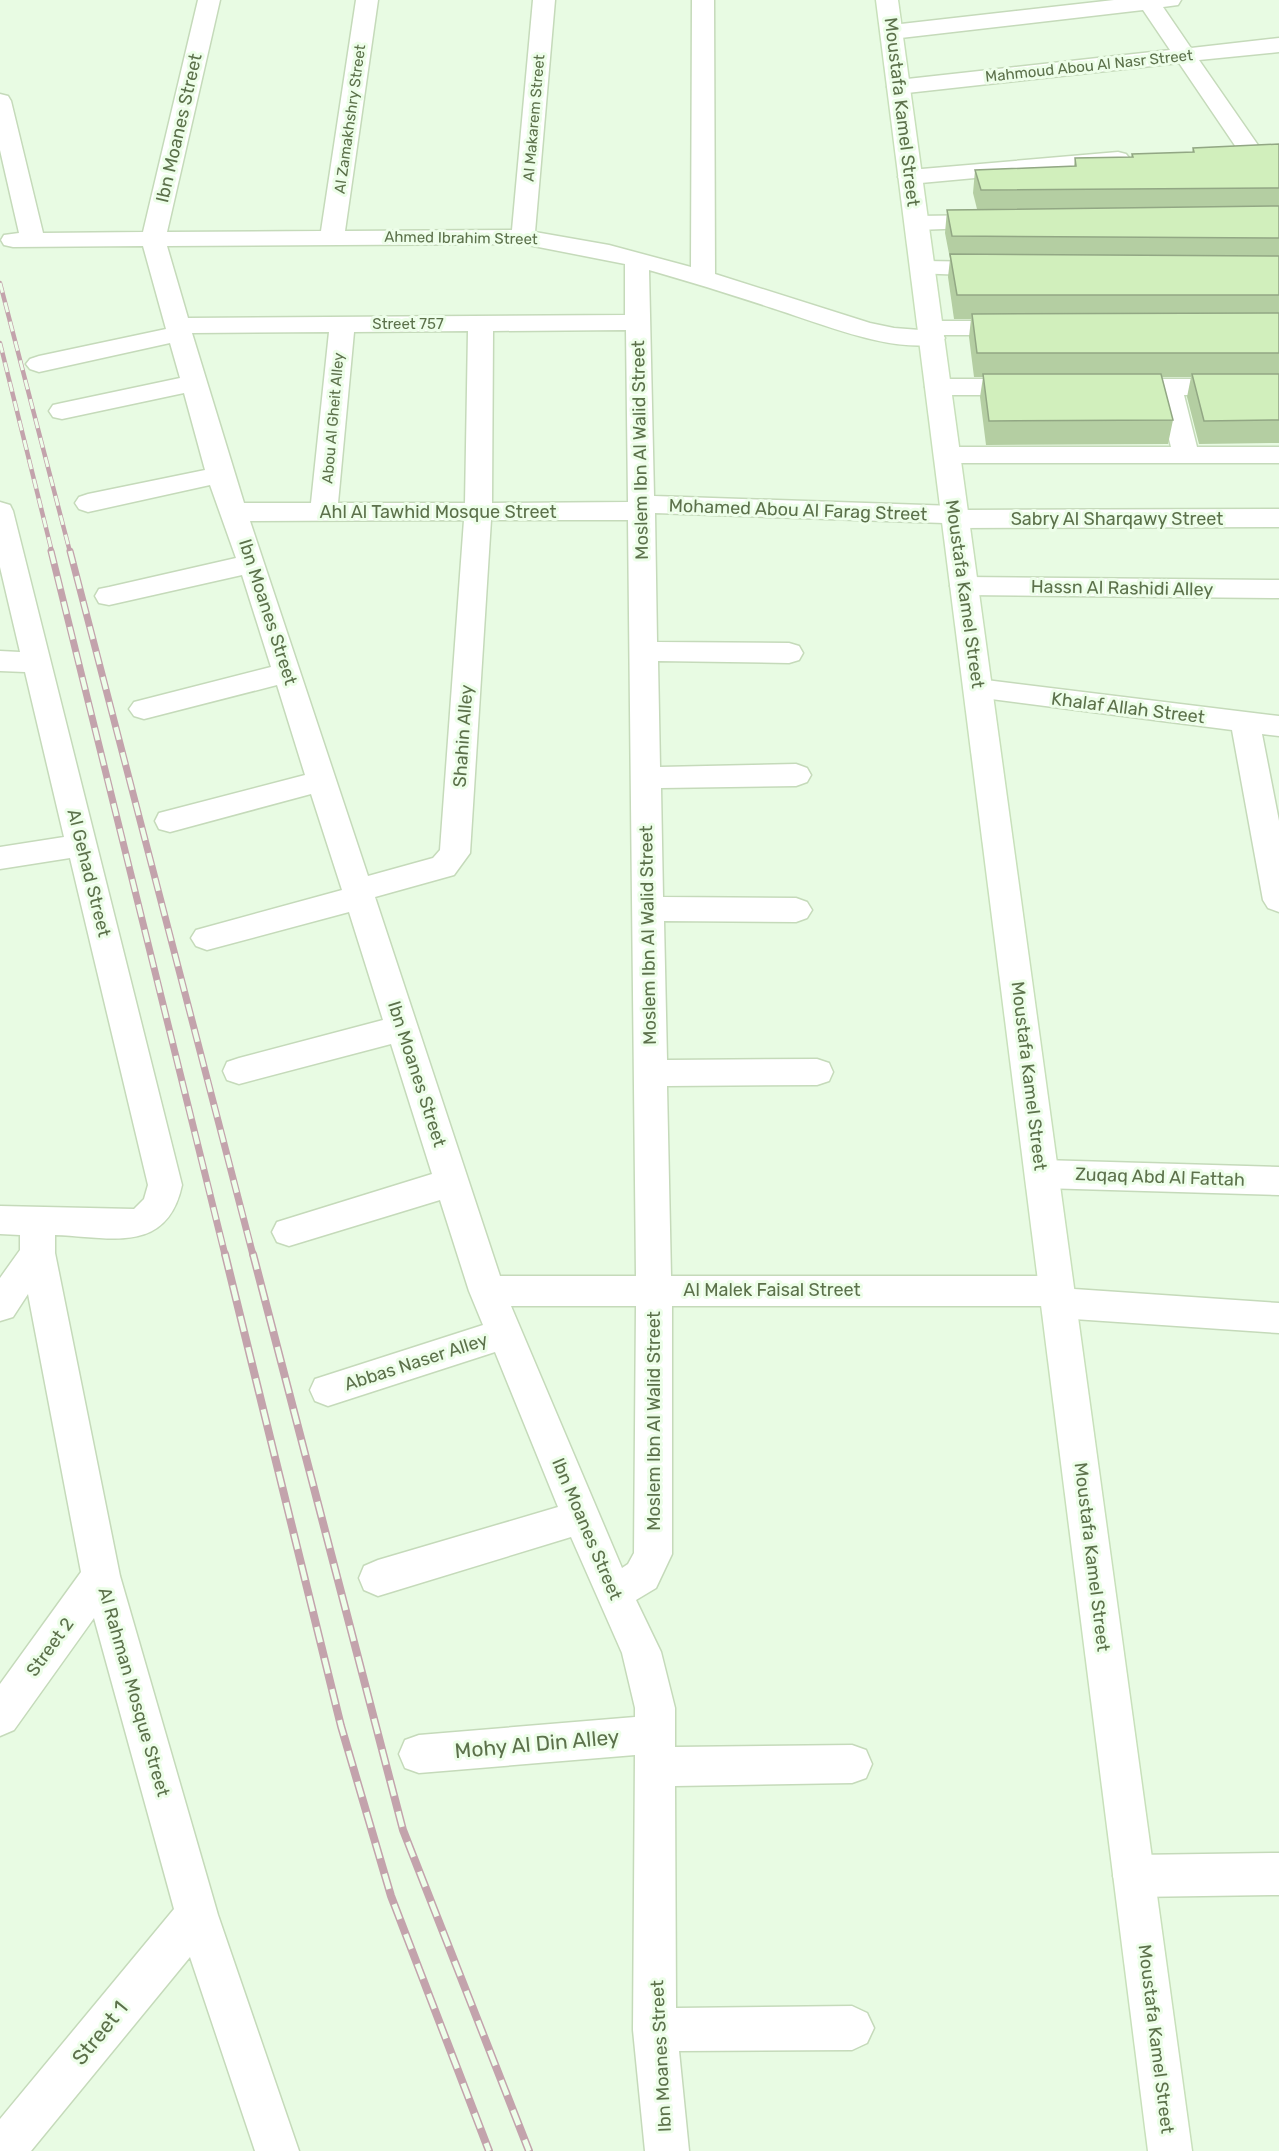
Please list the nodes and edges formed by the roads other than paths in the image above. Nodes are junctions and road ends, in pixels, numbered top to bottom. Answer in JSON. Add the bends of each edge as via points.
{"nodes":[{"id":1,"x":209,"y":0,"type":"edge"},
{"id":2,"x":367,"y":0,"type":"edge"},
{"id":3,"x":544,"y":0,"type":"edge"},
{"id":4,"x":703,"y":0,"type":"edge"},
{"id":5,"x":887,"y":0,"type":"edge"},
{"id":6,"x":1155,"y":1,"type":"edge"},
{"id":7,"x":892,"y":32,"type":"junction"},
{"id":8,"x":1279,"y":45,"type":"edge"},
{"id":9,"x":1185,"y":55,"type":"junction"},
{"id":10,"x":898,"y":87,"type":"junction"},
{"id":11,"x":0,"y":101,"type":"edge"},
{"id":12,"x":1225,"y":150,"type":"edge"},
{"id":13,"x":1143,"y":157,"type":"edge"},
{"id":14,"x":910,"y":177,"type":"junction"},
{"id":15,"x":1010,"y":222,"type":"edge"},
{"id":16,"x":917,"y":223,"type":"junction"},
{"id":17,"x":332,"y":237,"type":"junction"},
{"id":18,"x":523,"y":237,"type":"junction"},
{"id":19,"x":153,"y":239,"type":"junction"},
{"id":20,"x":637,"y":259,"type":"junction"},
{"id":21,"x":923,"y":268,"type":"junction"},
{"id":22,"x":1018,"y":269,"type":"edge"},
{"id":23,"x":704,"y":280,"type":"junction"},
{"id":24,"x":638,"y":322,"type":"junction"},
{"id":25,"x":482,"y":323,"type":"junction"},
{"id":26,"x":342,"y":325,"type":"junction"},
{"id":27,"x":1035,"y":328,"type":"edge"},
{"id":28,"x":179,"y":330,"type":"junction"},
{"id":29,"x":931,"y":333,"type":"junction"},
{"id":30,"x":39,"y":364,"type":"dead end"},
{"id":31,"x":194,"y":383,"type":"junction"},
{"id":32,"x":938,"y":387,"type":"junction"},
{"id":33,"x":1053,"y":387,"type":"edge"},
{"id":34,"x":1100,"y":387,"type":"edge"},
{"id":35,"x":1169,"y":387,"type":"junction"},
{"id":36,"x":1279,"y":387,"type":"edge"},
{"id":37,"x":62,"y":411,"type":"dead end"},
{"id":38,"x":947,"y":455,"type":"junction"},
{"id":39,"x":1185,"y":455,"type":"junction"},
{"id":40,"x":1279,"y":455,"type":"edge"},
{"id":41,"x":220,"y":475,"type":"junction"},
{"id":42,"x":88,"y":503,"type":"dead end"},
{"id":43,"x":641,"y":508,"type":"junction"},
{"id":44,"x":0,"y":512,"type":"edge"},
{"id":45,"x":235,"y":512,"type":"junction"},
{"id":46,"x":324,"y":512,"type":"junction"},
{"id":47,"x":478,"y":512,"type":"junction"},
{"id":48,"x":955,"y":517,"type":"junction"},
{"id":49,"x":1279,"y":518,"type":"edge"},
{"id":50,"x":5,"y":549,"type":"edge"},
{"id":51,"x":252,"y":564,"type":"junction"},
{"id":52,"x":964,"y":586,"type":"junction"},
{"id":53,"x":1279,"y":589,"type":"edge"},
{"id":54,"x":109,"y":596,"type":"dead end"},
{"id":55,"x":643,"y":651,"type":"junction"},
{"id":56,"x":789,"y":653,"type":"dead end"},
{"id":57,"x":0,"y":660,"type":"edge"},
{"id":58,"x":38,"y":663,"type":"junction"},
{"id":59,"x":287,"y":673,"type":"junction"},
{"id":60,"x":978,"y":689,"type":"junction"},
{"id":61,"x":144,"y":708,"type":"dead end"},
{"id":62,"x":1245,"y":722,"type":"junction"},
{"id":63,"x":1279,"y":726,"type":"edge"},
{"id":64,"x":796,"y":775,"type":"dead end"},
{"id":65,"x":645,"y":778,"type":"junction"},
{"id":66,"x":322,"y":781,"type":"junction"},
{"id":67,"x":170,"y":820,"type":"dead end"},
{"id":68,"x":82,"y":845,"type":"junction"},
{"id":69,"x":0,"y":858,"type":"edge"},
{"id":70,"x":358,"y":893,"type":"junction"},
{"id":71,"x":1279,"y":900,"type":"edge"},
{"id":72,"x":648,"y":909,"type":"junction"},
{"id":73,"x":796,"y":910,"type":"dead end"},
{"id":74,"x":207,"y":938,"type":"dead end"},
{"id":75,"x":402,"y":1028,"type":"junction"},
{"id":76,"x":239,"y":1071,"type":"dead end"},
{"id":77,"x":817,"y":1072,"type":"dead end"},
{"id":78,"x":650,"y":1073,"type":"junction"},
{"id":79,"x":1042,"y":1174,"type":"junction"},
{"id":80,"x":1279,"y":1181,"type":"edge"},
{"id":81,"x":452,"y":1182,"type":"junction"},
{"id":82,"x":25,"y":1232,"type":"edge"},
{"id":83,"x":290,"y":1232,"type":"dead end"},
{"id":84,"x":654,"y":1290,"type":"junction"},
{"id":85,"x":487,"y":1291,"type":"junction"},
{"id":86,"x":1058,"y":1297,"type":"junction"},
{"id":87,"x":0,"y":1306,"type":"edge"},
{"id":88,"x":1279,"y":1318,"type":"edge"},
{"id":89,"x":504,"y":1334,"type":"junction"},
{"id":90,"x":328,"y":1390,"type":"dead end"},
{"id":91,"x":581,"y":1517,"type":"junction"},
{"id":92,"x":101,"y":1576,"type":"junction"},
{"id":93,"x":378,"y":1578,"type":"dead end"},
{"id":94,"x":613,"y":1593,"type":"junction"},
{"id":95,"x":0,"y":1718,"type":"edge"},
{"id":96,"x":656,"y":1751,"type":"junction"},
{"id":97,"x":419,"y":1754,"type":"dead end"},
{"id":98,"x":852,"y":1764,"type":"dead end"},
{"id":99,"x":1279,"y":1874,"type":"edge"},
{"id":100,"x":1134,"y":1876,"type":"junction"},
{"id":101,"x":197,"y":1915,"type":"junction"},
{"id":102,"x":852,"y":2028,"type":"dead end"},
{"id":103,"x":655,"y":2030,"type":"junction"},
{"id":104,"x":2,"y":2151,"type":"edge"},
{"id":105,"x":277,"y":2151,"type":"edge"},
{"id":106,"x":667,"y":2151,"type":"edge"},
{"id":107,"x":1170,"y":2151,"type":"edge"}],
"edges":[{"from":1,"to":19,"type":"street","name":"Ibn Moanes Street"},
{"from":2,"to":17,"type":"street","name":"Al Zamakhshry Street"},
{"from":3,"to":18,"type":"street","name":"Al Makarem Street"},
{"from":4,"to":23,"type":"street"},
{"from":5,"to":7,"type":"street","name":"Moustafa Kamel Street"},
{"from":6,"to":7,"type":"street"},
{"from":6,"to":9,"type":"street"},
{"from":7,"to":10,"type":"street","name":"Moustafa Kamel Street"},
{"from":8,"to":9,"type":"street","name":"Mahmoud Abou Al Nasr Street"},
{"from":9,"to":10,"type":"street","name":"Mahmoud Abou Al Nasr Street"},
{"from":9,"to":12,"type":"street","via":[[1258,147]]},
{"from":10,"to":14,"type":"street","name":"Moustafa Kamel Street"},
{"from":11,"to":19,"type":"street","name":"Ahmed Ibrahim Street","via":[[23,240]]},
{"from":13,"to":14,"type":"street"},
{"from":14,"to":16,"type":"street","name":"Moustafa Kamel Street"},
{"from":15,"to":16,"type":"street"},
{"from":16,"to":21,"type":"street","name":"Moustafa Kamel Street"},
{"from":17,"to":18,"type":"street","name":"Ahmed Ibrahim Street"},
{"from":17,"to":19,"type":"street","name":"Ahmed Ibrahim Street"},
{"from":18,"to":20,"type":"street","name":"Ahmed Ibrahim Street","via":[[597,248]]},
{"from":19,"to":28,"type":"street","name":"Ibn Moanes Street"},
{"from":20,"to":23,"type":"street","name":"Ahmed Ibrahim Street"},
{"from":20,"to":24,"type":"street","name":"Moslem Ibn Al Walid Street"},
{"from":21,"to":22,"type":"street"},
{"from":21,"to":29,"type":"street","name":"Moustafa Kamel Street"},
{"from":23,"to":29,"type":"street","name":"Ahmed Ibrahim Street","via":[[863,329],[894,336]]},
{"from":24,"to":25,"type":"street","name":"Street 757"},
{"from":24,"to":43,"type":"street","name":"Moslem Ibn Al Walid Street"},
{"from":25,"to":26,"type":"street","name":"Street 757"},
{"from":25,"to":47,"type":"street","name":"Shahin Alley"},
{"from":26,"to":28,"type":"street","name":"Street 757"},
{"from":26,"to":46,"type":"street","name":"Abou Al Gheit Alley"},
{"from":27,"to":29,"type":"street","name":"Ahmed Ibrahim Street"},
{"from":28,"to":30,"type":"street","name":"Street 757"},
{"from":28,"to":31,"type":"street","name":"Ibn Moanes Street"},
{"from":29,"to":32,"type":"street","name":"Moustafa Kamel Street"},
{"from":31,"to":37,"type":"street"},
{"from":31,"to":41,"type":"street","name":"Ibn Moanes Street"},
{"from":32,"to":33,"type":"street"},
{"from":32,"to":38,"type":"street","name":"Moustafa Kamel Street"},
{"from":34,"to":35,"type":"street"},
{"from":35,"to":36,"type":"street"},
{"from":35,"to":39,"type":"street"},
{"from":38,"to":39,"type":"street"},
{"from":38,"to":48,"type":"street","name":"Moustafa Kamel Street"},
{"from":39,"to":40,"type":"street"},
{"from":41,"to":42,"type":"street"},
{"from":41,"to":45,"type":"street","name":"Ibn Moanes Street"},
{"from":43,"to":47,"type":"street","name":"Ahl Al Tawhid Mosque Street"},
{"from":43,"to":48,"type":"street","name":"Mohamed Abou Al Farag Street"},
{"from":43,"to":55,"type":"street","name":"Moslem Ibn Al Walid Street"},
{"from":44,"to":50,"type":"street","name":"Al Gehad Street"},
{"from":45,"to":46,"type":"street","name":"Ahl Al Tawhid Mosque Street"},
{"from":45,"to":51,"type":"street","name":"Ibn Moanes Street"},
{"from":46,"to":47,"type":"street","name":"Ahl Al Tawhid Mosque Street"},
{"from":47,"to":70,"type":"street","name":"Shahin Alley","via":[[455,853],[443,867]]},
{"from":48,"to":49,"type":"street","name":"Sabry Al Sharqawy Street"},
{"from":48,"to":52,"type":"street","name":"Moustafa Kamel Street"},
{"from":50,"to":58,"type":"street","name":"Al Gehad Street"},
{"from":51,"to":54,"type":"street"},
{"from":51,"to":59,"type":"street","name":"Ibn Moanes Street"},
{"from":52,"to":53,"type":"street","name":"Hassn Al Rashidi Alley"},
{"from":52,"to":60,"type":"street","name":"Moustafa Kamel Street"},
{"from":55,"to":56,"type":"street"},
{"from":55,"to":65,"type":"street","name":"Moslem Ibn Al Walid Street"},
{"from":57,"to":58,"type":"street"},
{"from":58,"to":68,"type":"street","name":"Al Gehad Street"},
{"from":59,"to":61,"type":"street"},
{"from":59,"to":66,"type":"street","name":"Ibn Moanes Street"},
{"from":60,"to":62,"type":"street","name":"Khalaf Allah Street"},
{"from":60,"to":79,"type":"street","name":"Moustafa Kamel Street"},
{"from":62,"to":63,"type":"street","name":"Khalaf Allah Street"},
{"from":62,"to":71,"type":"street"},
{"from":64,"to":65,"type":"street"},
{"from":65,"to":72,"type":"street","name":"Moslem Ibn Al Walid Street"},
{"from":66,"to":67,"type":"street"},
{"from":66,"to":70,"type":"street","name":"Ibn Moanes Street"},
{"from":68,"to":69,"type":"street"},
{"from":68,"to":82,"type":"street","name":"Al Gehad Street","via":[[165,1185],[162,1203],[150,1218],[137,1223]]},
{"from":70,"to":74,"type":"street","name":"Shahin Alley"},
{"from":70,"to":75,"type":"street","name":"Ibn Moanes Street"},
{"from":72,"to":73,"type":"street"},
{"from":72,"to":78,"type":"street","name":"Moslem Ibn Al Walid Street"},
{"from":75,"to":76,"type":"street"},
{"from":75,"to":81,"type":"street","name":"Ibn Moanes Street"},
{"from":77,"to":78,"type":"street"},
{"from":78,"to":84,"type":"street","name":"Moslem Ibn Al Walid Street"},
{"from":79,"to":80,"type":"street","name":"Zuqaq Abd Al Fattah"},
{"from":79,"to":86,"type":"street","name":"Moustafa Kamel Street"},
{"from":81,"to":83,"type":"street"},
{"from":81,"to":85,"type":"street","name":"Ibn Moanes Street"},
{"from":82,"to":87,"type":"street"},
{"from":82,"to":92,"type":"street","name":"Al Rahman Mosque Street"},
{"from":84,"to":85,"type":"street","name":"Al Malek Faisal Street"},
{"from":84,"to":86,"type":"street","name":"Al Malek Faisal Street"},
{"from":84,"to":94,"type":"street","name":"Moslem Ibn Al Walid Street","via":[[653,1554],[642,1576]]},
{"from":85,"to":89,"type":"street","name":"Ibn Moanes Street"},
{"from":86,"to":88,"type":"street","name":"Al Malek Faisal Street"},
{"from":86,"to":100,"type":"street","name":"Moustafa Kamel Street"},
{"from":89,"to":90,"type":"street","name":"Abbas Naser Alley"},
{"from":89,"to":91,"type":"street","name":"Ibn Moanes Street"},
{"from":91,"to":93,"type":"street"},
{"from":91,"to":94,"type":"street","name":"Ibn Moanes Street"},
{"from":92,"to":95,"type":"street","name":"Street 2"},
{"from":92,"to":101,"type":"street","name":"Al Rahman Mosque Street"},
{"from":94,"to":96,"type":"street","name":"Ibn Moanes Street","via":[[641,1652],[655,1707]]},
{"from":96,"to":97,"type":"street","name":"Mohy Al Din Alley"},
{"from":96,"to":98,"type":"street","name":"Mohy Al Din Alley"},
{"from":96,"to":103,"type":"street","name":"Ibn Moanes Street"},
{"from":99,"to":100,"type":"street"},
{"from":100,"to":107,"type":"street","name":"Moustafa Kamel Street"},
{"from":101,"to":104,"type":"street","name":"Street 1"},
{"from":101,"to":105,"type":"street","name":"Al Rahman Mosque Street"},
{"from":102,"to":103,"type":"street"},
{"from":103,"to":106,"type":"street","name":"Ibn Moanes Street"}]}
